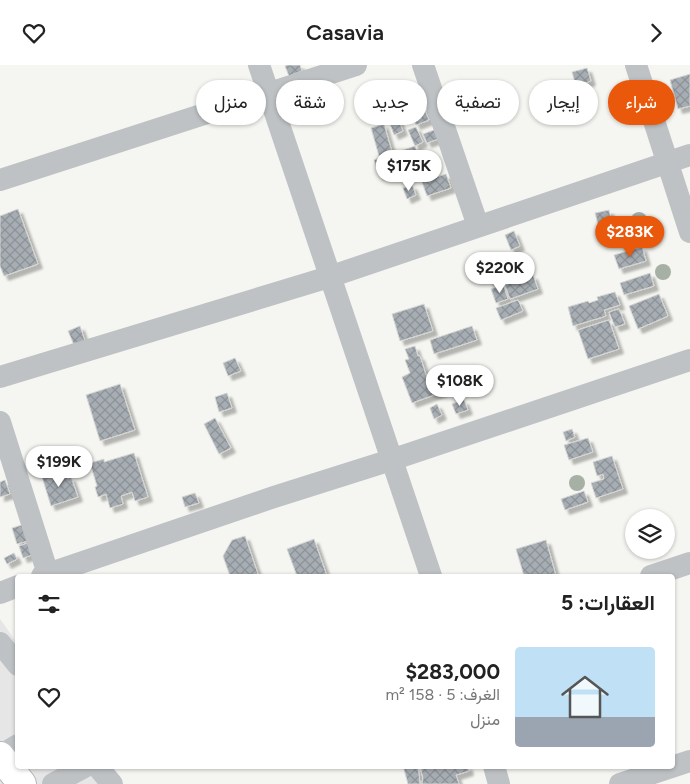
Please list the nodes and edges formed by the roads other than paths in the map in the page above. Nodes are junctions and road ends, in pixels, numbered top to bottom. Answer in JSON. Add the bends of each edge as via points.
{"nodes":[{"id":1,"x":259,"y":65,"type":"edge"},
{"id":2,"x":356,"y":65,"type":"edge"},
{"id":3,"x":423,"y":65,"type":"edge"},
{"id":4,"x":636,"y":65,"type":"edge"},
{"id":5,"x":268,"y":94,"type":"junction"},
{"id":6,"x":690,"y":155,"type":"edge"},
{"id":7,"x":668,"y":162,"type":"junction"},
{"id":8,"x":0,"y":181,"type":"edge"},
{"id":9,"x":478,"y":226,"type":"junction"},
{"id":10,"x":690,"y":232,"type":"edge"},
{"id":11,"x":330,"y":277,"type":"junction"},
{"id":12,"x":690,"y":360,"type":"edge"},
{"id":13,"x":0,"y":377,"type":"edge"},
{"id":14,"x":0,"y":422,"type":"edge"},
{"id":15,"x":391,"y":460,"type":"junction"},
{"id":16,"x":690,"y":563,"type":"edge"},
{"id":17,"x":45,"y":574,"type":"edge"},
{"id":18,"x":48,"y":574,"type":"edge"},
{"id":19,"x":430,"y":574,"type":"edge"},
{"id":20,"x":658,"y":574,"type":"edge"},
{"id":21,"x":15,"y":587,"type":"edge"},
{"id":22,"x":0,"y":593,"type":"edge"},
{"id":23,"x":0,"y":643,"type":"edge"},
{"id":24,"x":15,"y":661,"type":"edge"},
{"id":25,"x":15,"y":747,"type":"edge"},
{"id":26,"x":0,"y":756,"type":"edge"},
{"id":27,"x":690,"y":761,"type":"edge"},
{"id":28,"x":675,"y":766,"type":"edge"},
{"id":29,"x":80,"y":769,"type":"edge"},
{"id":30,"x":100,"y":769,"type":"edge"},
{"id":31,"x":495,"y":769,"type":"edge"},
{"id":32,"x":666,"y":769,"type":"edge"},
{"id":33,"x":22,"y":784,"type":"edge"},
{"id":34,"x":53,"y":784,"type":"edge"},
{"id":35,"x":112,"y":784,"type":"edge"},
{"id":36,"x":499,"y":784,"type":"edge"},
{"id":37,"x":620,"y":784,"type":"edge"}],
"edges":[{"from":1,"to":5,"type":"street"},
{"from":2,"to":5,"type":"street"},
{"from":3,"to":9,"type":"street"},
{"from":4,"to":7,"type":"street"},
{"from":5,"to":8,"type":"street"},
{"from":5,"to":11,"type":"street"},
{"from":6,"to":7,"type":"street"},
{"from":7,"to":9,"type":"street"},
{"from":7,"to":10,"type":"street"},
{"from":9,"to":11,"type":"street"},
{"from":11,"to":13,"type":"street"},
{"from":11,"to":15,"type":"street"},
{"from":12,"to":15,"type":"street"},
{"from":14,"to":17,"type":"street"},
{"from":15,"to":18,"type":"street"},
{"from":15,"to":19,"type":"street"},
{"from":16,"to":20,"type":"street"},
{"from":21,"to":22,"type":"street"},
{"from":23,"to":24,"type":"street"},
{"from":25,"to":26,"type":"street"},
{"from":26,"to":33,"type":"highway"},
{"from":27,"to":28,"type":"street"},
{"from":29,"to":34,"type":"street"},
{"from":30,"to":35,"type":"street"},
{"from":31,"to":36,"type":"street"},
{"from":32,"to":37,"type":"street"}]}
